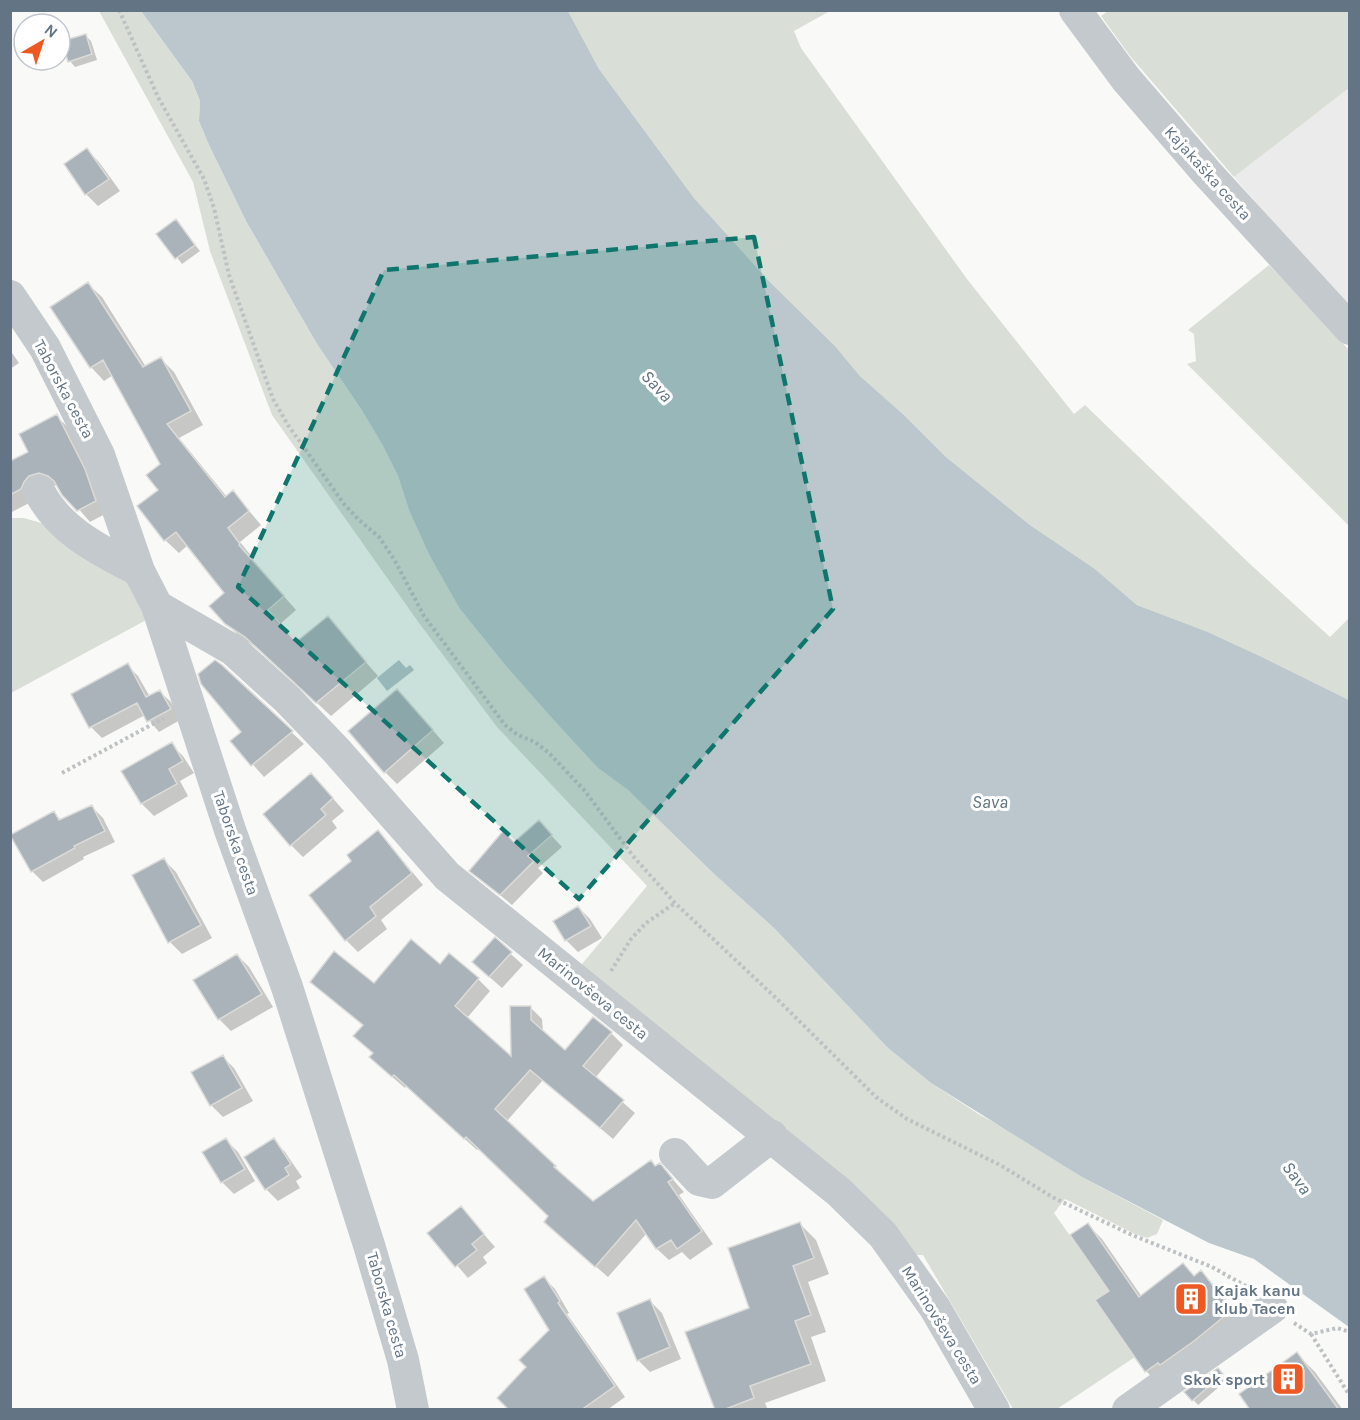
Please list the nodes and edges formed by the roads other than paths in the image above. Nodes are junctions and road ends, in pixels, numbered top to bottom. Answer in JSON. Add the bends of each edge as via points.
{"nodes":[{"id":1,"x":1075,"y":10,"type":"edge"},
{"id":2,"x":10,"y":296,"type":"edge"},
{"id":3,"x":1350,"y":329,"type":"edge"},
{"id":4,"x":39,"y":491,"type":"dead end"},
{"id":5,"x":139,"y":571,"type":"junction"},
{"id":6,"x":157,"y":606,"type":"junction"},
{"id":7,"x":772,"y":1137,"type":"junction"},
{"id":8,"x":675,"y":1154,"type":"dead end"},
{"id":9,"x":1272,"y":1308,"type":"road end"},
{"id":10,"x":413,"y":1410,"type":"edge"},
{"id":11,"x":994,"y":1410,"type":"edge"},
{"id":12,"x":1128,"y":1410,"type":"edge"}],
"edges":[{"from":1,"to":3,"type":"street","name":"Kajakaška cesta","via":[[1126,79],[1207,173]]},
{"from":2,"to":5,"type":"street","name":"Taborska cesta","via":[[45,348],[99,455]]},
{"from":4,"to":5,"type":"street","via":[[56,518],[97,549]]},
{"from":5,"to":6,"type":"street","name":"Taborska cesta"},
{"from":6,"to":7,"type":"street","name":"Marinovševa cesta","via":[[233,650],[336,750],[447,876]]},
{"from":6,"to":10,"type":"street","name":"Taborska cesta","via":[[352,1191],[403,1360]]},
{"from":7,"to":8,"type":"street","via":[[712,1183],[699,1180]]},
{"from":7,"to":11,"type":"street","name":"Marinovševa cesta","via":[[839,1192],[883,1235],[935,1308]]},
{"from":9,"to":12,"type":"street"}]}
